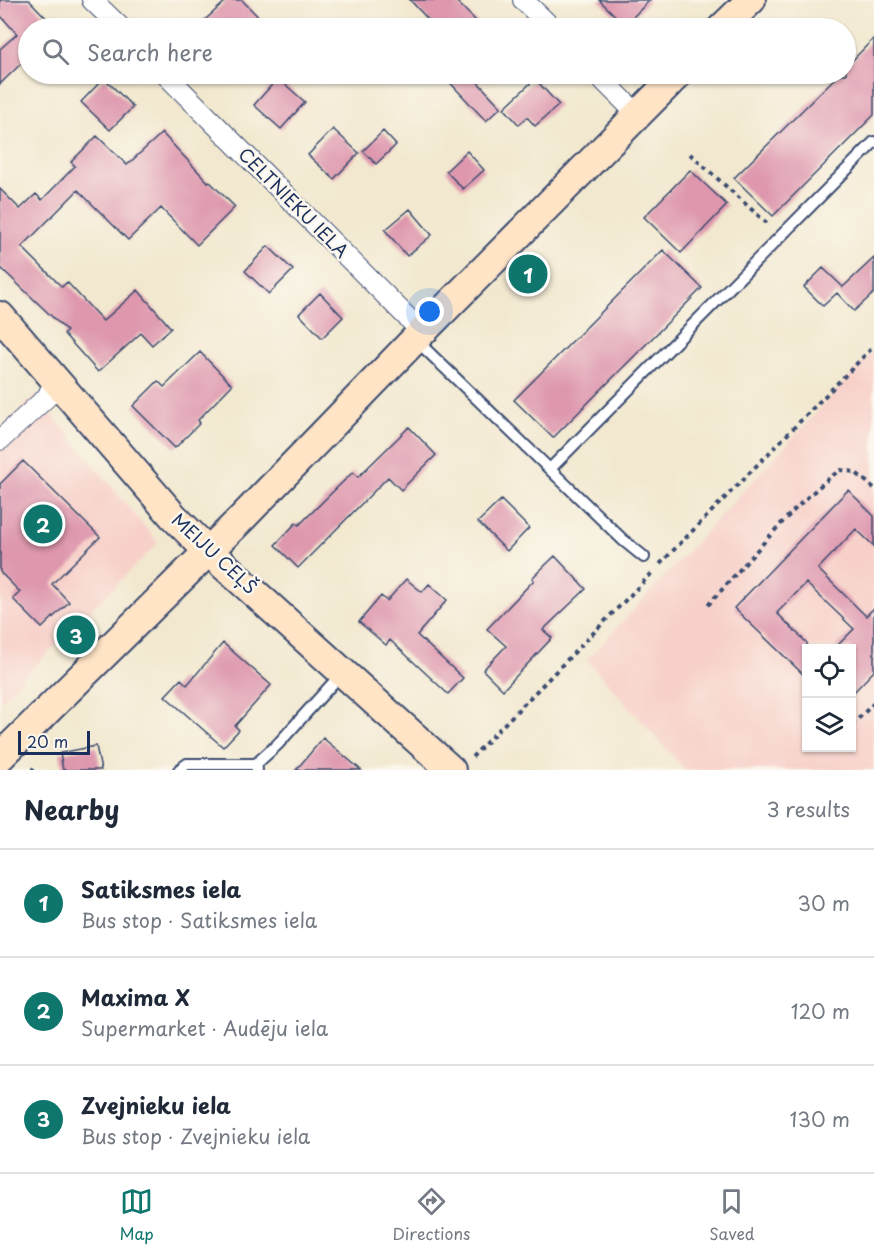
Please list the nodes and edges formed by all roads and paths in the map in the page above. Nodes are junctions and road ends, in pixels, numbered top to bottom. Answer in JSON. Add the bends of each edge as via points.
{"nodes":[{"id":1,"x":92,"y":0,"type":"edge"},
{"id":2,"x":523,"y":0,"type":"edge"},
{"id":3,"x":751,"y":0,"type":"edge"},
{"id":4,"x":111,"y":18,"type":"edge"},
{"id":5,"x":542,"y":18,"type":"edge"},
{"id":6,"x":733,"y":18,"type":"edge"},
{"id":7,"x":175,"y":84,"type":"edge"},
{"id":8,"x":607,"y":84,"type":"edge"},
{"id":9,"x":668,"y":84,"type":"edge"},
{"id":10,"x":638,"y":114,"type":"junction"},
{"id":11,"x":874,"y":142,"type":"edge"},
{"id":12,"x":690,"y":154,"type":"dead end"},
{"id":13,"x":781,"y":236,"type":"junction"},
{"id":14,"x":0,"y":316,"type":"edge"},
{"id":15,"x":418,"y":335,"type":"junction"},
{"id":16,"x":874,"y":346,"type":"edge"},
{"id":17,"x":55,"y":381,"type":"junction"},
{"id":18,"x":0,"y":440,"type":"edge"},
{"id":19,"x":550,"y":469,"type":"junction"},
{"id":20,"x":874,"y":488,"type":"edge"},
{"id":21,"x":208,"y":551,"type":"junction"},
{"id":22,"x":644,"y":557,"type":"dead end"},
{"id":23,"x":708,"y":605,"type":"dead end"},
{"id":24,"x":342,"y":672,"type":"junction"},
{"id":25,"x":874,"y":703,"type":"edge"},
{"id":26,"x":856,"y":721,"type":"edge"},
{"id":27,"x":0,"y":757,"type":"edge"},
{"id":28,"x":459,"y":766,"type":"edge"},
{"id":29,"x":256,"y":767,"type":"edge"},
{"id":30,"x":179,"y":770,"type":"edge"}],
"edges":[{"from":1,"to":4,"type":"street"},
{"from":2,"to":5,"type":"street"},
{"from":3,"to":6,"type":"street"},
{"from":7,"to":15,"type":"street","name":"CELTNIEKU IELA"},
{"from":8,"to":10,"type":"street"},
{"from":9,"to":10,"type":"street"},
{"from":10,"to":15,"type":"street"},
{"from":11,"to":13,"type":"lane"},
{"from":12,"to":13,"type":"path"},
{"from":13,"to":19,"type":"lane"},
{"from":14,"to":17,"type":"street","name":"MEIJU CEĻŠ"},
{"from":15,"to":19,"type":"lane"},
{"from":15,"to":21,"type":"street"},
{"from":16,"to":28,"type":"path"},
{"from":17,"to":18,"type":"street","via":[[47,397]]},
{"from":17,"to":21,"type":"street","name":"MEIJU CEĻŠ"},
{"from":19,"to":22,"type":"lane"},
{"from":20,"to":23,"type":"path","via":[[855,472],[840,470],[825,480]]},
{"from":21,"to":24,"type":"street","name":"MEIJU CEĻŠ"},
{"from":21,"to":27,"type":"street"},
{"from":24,"to":28,"type":"street","name":"MEIJU CEĻŠ"},
{"from":24,"to":29,"type":"lane"},
{"from":25,"to":26,"type":"path"},
{"from":29,"to":30,"type":"lane","via":[[187,764]]}]}
